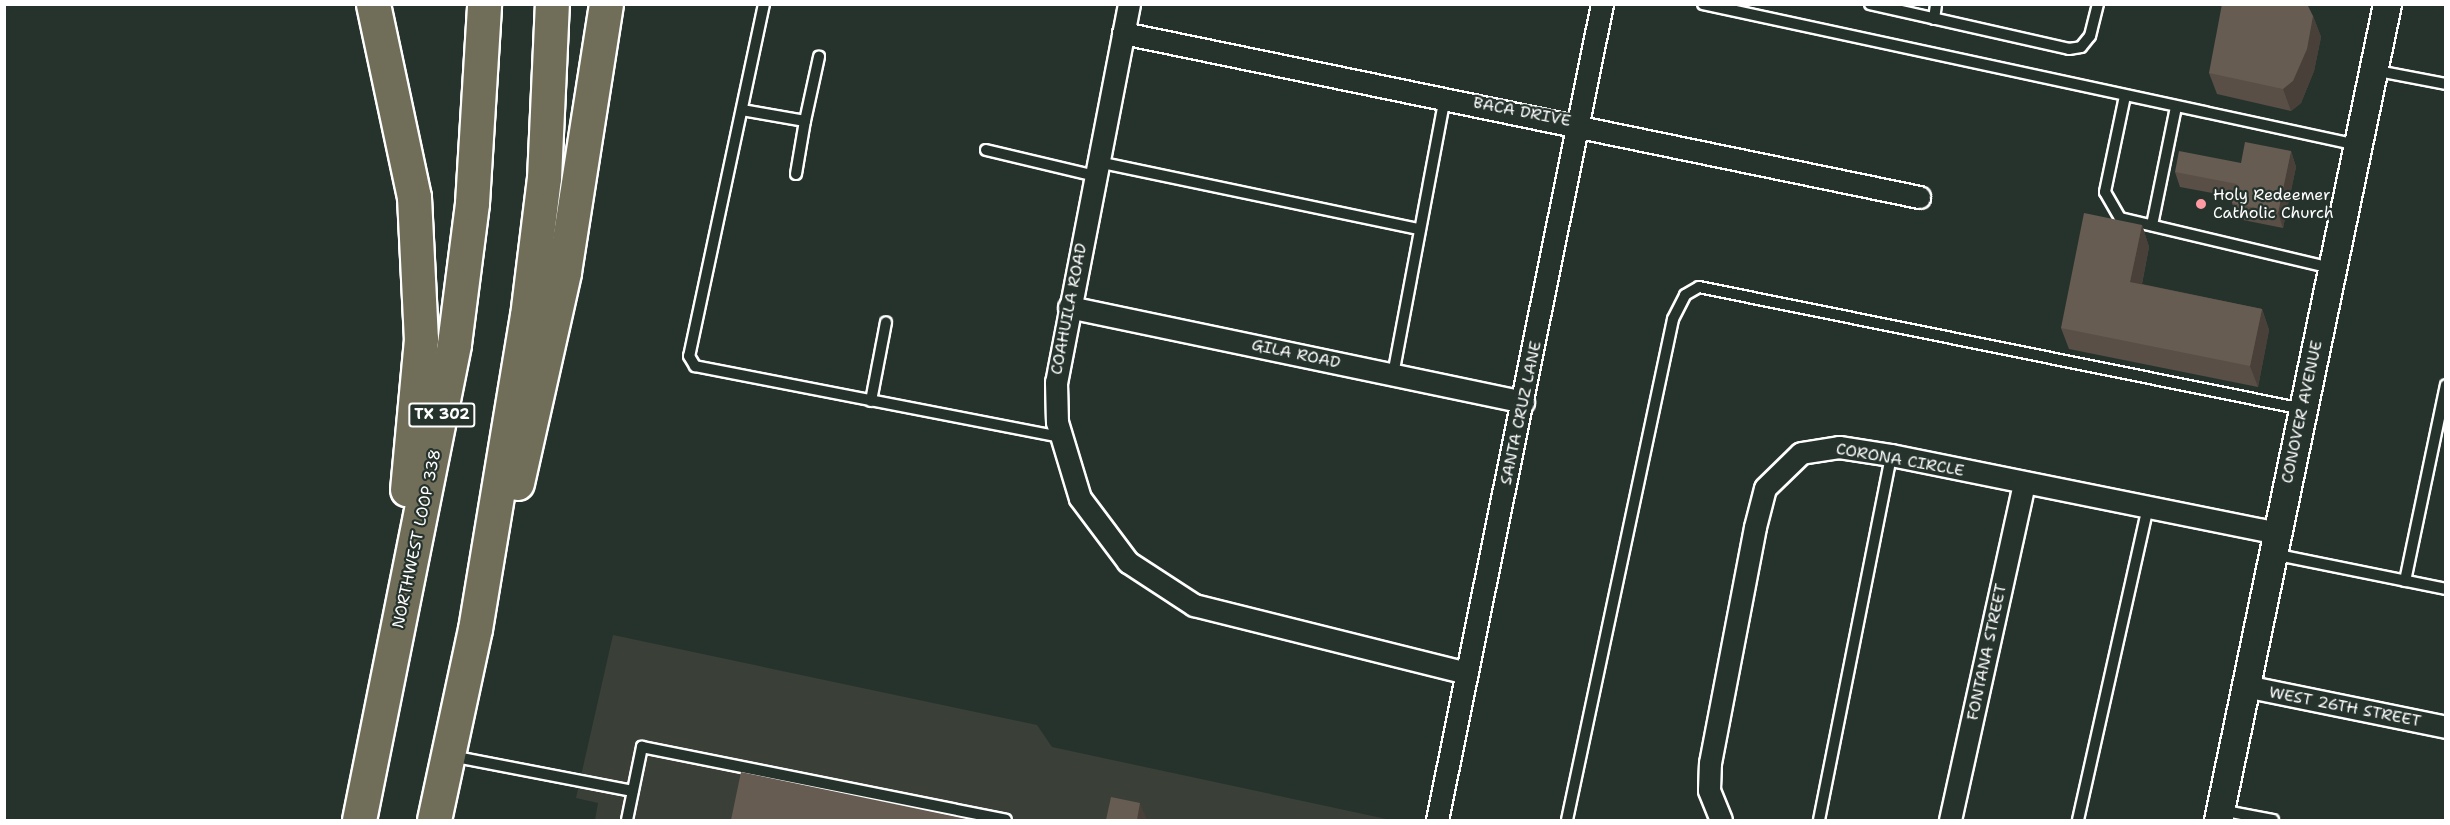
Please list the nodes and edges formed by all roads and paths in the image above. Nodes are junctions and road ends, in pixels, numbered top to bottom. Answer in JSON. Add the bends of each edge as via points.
{"nodes":[{"id":1,"x":373,"y":4,"type":"edge"},
{"id":2,"x":484,"y":4,"type":"edge"},
{"id":3,"x":552,"y":4,"type":"edge"},
{"id":4,"x":606,"y":4,"type":"edge"},
{"id":5,"x":618,"y":4,"type":"edge"},
{"id":6,"x":764,"y":4,"type":"edge"},
{"id":7,"x":1130,"y":4,"type":"edge"},
{"id":8,"x":1602,"y":4,"type":"edge"},
{"id":9,"x":1703,"y":4,"type":"edge"},
{"id":10,"x":1870,"y":4,"type":"edge"},
{"id":11,"x":1936,"y":4,"type":"edge"},
{"id":12,"x":2098,"y":4,"type":"edge"},
{"id":13,"x":2387,"y":4,"type":"edge"},
{"id":14,"x":1934,"y":19,"type":"junction"},
{"id":15,"x":1123,"y":33,"type":"junction"},
{"id":16,"x":819,"y":57,"type":"dead end"},
{"id":17,"x":2373,"y":70,"type":"junction"},
{"id":18,"x":2445,"y":84,"type":"edge"},
{"id":19,"x":2125,"y":96,"type":"junction"},
{"id":20,"x":1445,"y":97,"type":"junction"},
{"id":21,"x":2176,"y":107,"type":"junction"},
{"id":22,"x":742,"y":110,"type":"junction"},
{"id":23,"x":805,"y":121,"type":"junction"},
{"id":24,"x":1579,"y":124,"type":"junction"},
{"id":25,"x":2358,"y":145,"type":"junction"},
{"id":26,"x":986,"y":150,"type":"dead end"},
{"id":27,"x":1096,"y":169,"type":"junction"},
{"id":28,"x":795,"y":174,"type":"dead end"},
{"id":29,"x":577,"y":192,"type":"junction"},
{"id":30,"x":1919,"y":197,"type":"dead end"},
{"id":31,"x":2152,"y":225,"type":"junction"},
{"id":32,"x":1420,"y":229,"type":"junction"},
{"id":33,"x":2332,"y":268,"type":"junction"},
{"id":34,"x":1069,"y":307,"type":"junction"},
{"id":35,"x":886,"y":322,"type":"dead end"},
{"id":36,"x":1394,"y":375,"type":"junction"},
{"id":37,"x":2445,"y":385,"type":"edge"},
{"id":38,"x":871,"y":401,"type":"junction"},
{"id":39,"x":1523,"y":402,"type":"junction"},
{"id":40,"x":2303,"y":409,"type":"junction"},
{"id":41,"x":1060,"y":437,"type":"junction"},
{"id":42,"x":1891,"y":455,"type":"junction"},
{"id":43,"x":2024,"y":483,"type":"junction"},
{"id":44,"x":2148,"y":507,"type":"junction"},
{"id":45,"x":2275,"y":543,"type":"junction"},
{"id":46,"x":2405,"y":581,"type":"junction"},
{"id":47,"x":2445,"y":589,"type":"edge"},
{"id":48,"x":475,"y":629,"type":"junction"},
{"id":49,"x":1467,"y":673,"type":"junction"},
{"id":50,"x":2245,"y":686,"type":"junction"},
{"id":51,"x":2445,"y":727,"type":"edge"},
{"id":52,"x":448,"y":755,"type":"junction"},
{"id":53,"x":633,"y":791,"type":"junction"},
{"id":54,"x":2219,"y":815,"type":"edge"},
{"id":55,"x":358,"y":820,"type":"edge"},
{"id":56,"x":434,"y":820,"type":"edge"},
{"id":57,"x":627,"y":820,"type":"edge"},
{"id":58,"x":1006,"y":820,"type":"edge"},
{"id":59,"x":1437,"y":820,"type":"edge"},
{"id":60,"x":1567,"y":820,"type":"edge"},
{"id":61,"x":1721,"y":820,"type":"edge"},
{"id":62,"x":1819,"y":820,"type":"edge"},
{"id":63,"x":1950,"y":820,"type":"edge"},
{"id":64,"x":2078,"y":820,"type":"edge"},
{"id":65,"x":2272,"y":820,"type":"edge"}],
"edges":[{"from":1,"to":55,"type":"highway","via":[[414,197],[421,339],[409,480]]},
{"from":2,"to":55,"type":"highway","name":"NORTHWEST LOOP 338","number":"TX 302","via":[[472,203],[456,332]]},
{"from":3,"to":48,"type":"highway","via":[[537,247]]},
{"from":4,"to":29,"type":"highway"},
{"from":5,"to":29,"type":"highway","via":[[598,135]]},
{"from":6,"to":22,"type":"lane"},
{"from":7,"to":15,"type":"street","name":"COAHUILA ROAD"},
{"from":8,"to":24,"type":"street","name":"SANTA CRUZ LANE"},
{"from":9,"to":19,"type":"lane"},
{"from":10,"to":14,"type":"lane"},
{"from":11,"to":14,"type":"lane"},
{"from":12,"to":14,"type":"lane","via":[[2090,36],[2081,46],[2069,49]]},
{"from":13,"to":17,"type":"street","name":"CONOVER AVENUE"},
{"from":15,"to":20,"type":"street","name":"BACA DRIVE"},
{"from":15,"to":27,"type":"street","name":"COAHUILA ROAD"},
{"from":16,"to":23,"type":"lane"},
{"from":17,"to":18,"type":"lane"},
{"from":17,"to":25,"type":"street","name":"CONOVER AVENUE"},
{"from":19,"to":21,"type":"lane"},
{"from":19,"to":31,"type":"lane","via":[[2105,192],[2120,218]]},
{"from":20,"to":24,"type":"street","name":"BACA DRIVE"},
{"from":20,"to":32,"type":"lane"},
{"from":21,"to":25,"type":"lane"},
{"from":21,"to":31,"type":"lane"},
{"from":22,"to":23,"type":"lane"},
{"from":22,"to":38,"type":"lane","via":[[689,356],[708,370]]},
{"from":23,"to":28,"type":"lane"},
{"from":24,"to":30,"type":"street","name":"BACA DRIVE"},
{"from":24,"to":39,"type":"street","name":"SANTA CRUZ LANE"},
{"from":25,"to":33,"type":"street","name":"CONOVER AVENUE"},
{"from":26,"to":27,"type":"lane"},
{"from":27,"to":32,"type":"lane"},
{"from":27,"to":34,"type":"street","name":"COAHUILA ROAD"},
{"from":29,"to":48,"type":"highway","via":[[534,422]]},
{"from":31,"to":33,"type":"lane"},
{"from":32,"to":36,"type":"lane"},
{"from":33,"to":40,"type":"street","name":"CONOVER AVENUE"},
{"from":34,"to":36,"type":"street","name":"GILA ROAD"},
{"from":34,"to":41,"type":"street","name":"COAHUILA ROAD","via":[[1056,382]]},
{"from":35,"to":38,"type":"lane"},
{"from":36,"to":39,"type":"street","name":"GILA ROAD"},
{"from":37,"to":46,"type":"lane"},
{"from":38,"to":41,"type":"lane"},
{"from":39,"to":49,"type":"street","name":"SANTA CRUZ LANE"},
{"from":40,"to":45,"type":"street","name":"CONOVER AVENUE"},
{"from":40,"to":60,"type":"lane","via":[[1699,287],[1685,296],[1673,319]]},
{"from":41,"to":49,"type":"street","name":"COAHUILA ROAD","via":[[1080,498],[1101,532],[1159,586],[1232,618]]},
{"from":42,"to":43,"type":"street","name":"CORONA CIRCLE"},
{"from":42,"to":61,"type":"street","name":"CORONA CIRCLE","via":[[1819,448],[1787,462],[1765,488],[1710,763],[1709,790]]},
{"from":42,"to":62,"type":"lane"},
{"from":43,"to":44,"type":"street","name":"CORONA CIRCLE"},
{"from":43,"to":63,"type":"street","name":"FONTANA STREET"},
{"from":44,"to":45,"type":"street","name":"CORONA CIRCLE"},
{"from":44,"to":64,"type":"lane"},
{"from":45,"to":46,"type":"lane"},
{"from":45,"to":50,"type":"street","name":"CONOVER AVENUE"},
{"from":46,"to":47,"type":"lane"},
{"from":48,"to":52,"type":"highway"},
{"from":49,"to":59,"type":"street","name":"SANTA CRUZ LANE"},
{"from":50,"to":51,"type":"street","name":"WEST 26TH STREET"},
{"from":50,"to":54,"type":"street","name":"CONOVER AVENUE"},
{"from":52,"to":53,"type":"lane"},
{"from":52,"to":56,"type":"highway"},
{"from":53,"to":57,"type":"lane"},
{"from":53,"to":58,"type":"lane","via":[[642,747]]},
{"from":54,"to":65,"type":"lane"}]}
